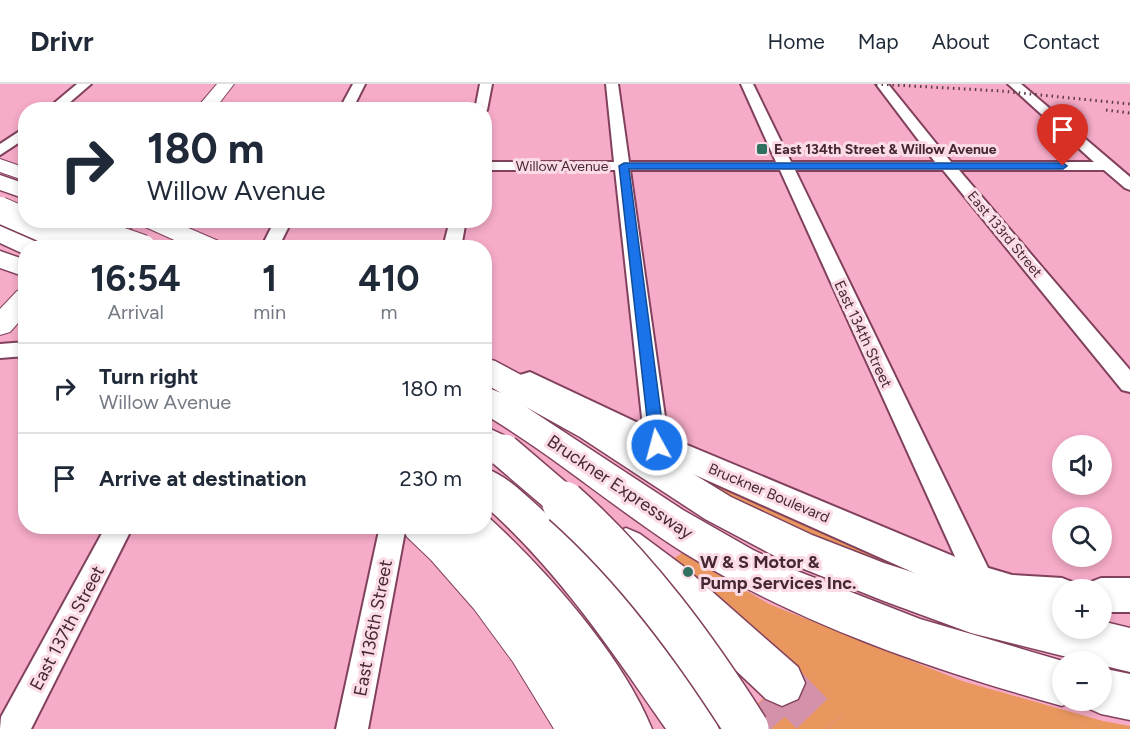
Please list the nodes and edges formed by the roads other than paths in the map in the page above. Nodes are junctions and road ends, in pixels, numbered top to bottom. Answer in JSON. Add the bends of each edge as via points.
{"nodes":[{"id":1,"x":85,"y":84,"type":"edge"},
{"id":2,"x":226,"y":84,"type":"edge"},
{"id":3,"x":359,"y":84,"type":"edge"},
{"id":4,"x":486,"y":84,"type":"edge"},
{"id":5,"x":612,"y":84,"type":"edge"},
{"id":6,"x":747,"y":84,"type":"edge"},
{"id":7,"x":882,"y":84,"type":"edge"},
{"id":8,"x":1014,"y":84,"type":"edge"},
{"id":9,"x":62,"y":102,"type":"edge"},
{"id":10,"x":211,"y":102,"type":"edge"},
{"id":11,"x":349,"y":102,"type":"edge"},
{"id":12,"x":483,"y":102,"type":"edge"},
{"id":13,"x":18,"y":137,"type":"edge"},
{"id":14,"x":0,"y":151,"type":"edge"},
{"id":15,"x":0,"y":165,"type":"edge"},
{"id":16,"x":492,"y":166,"type":"edge"},
{"id":17,"x":624,"y":166,"type":"junction"},
{"id":18,"x":784,"y":166,"type":"junction"},
{"id":19,"x":948,"y":166,"type":"junction"},
{"id":20,"x":1108,"y":166,"type":"junction"},
{"id":21,"x":18,"y":172,"type":"edge"},
{"id":22,"x":0,"y":182,"type":"edge"},
{"id":23,"x":1130,"y":185,"type":"edge"},
{"id":24,"x":18,"y":189,"type":"edge"},
{"id":25,"x":0,"y":199,"type":"edge"},
{"id":26,"x":18,"y":205,"type":"edge"},
{"id":27,"x":0,"y":210,"type":"edge"},
{"id":28,"x":18,"y":218,"type":"edge"},
{"id":29,"x":0,"y":219,"type":"edge"},
{"id":30,"x":18,"y":228,"type":"edge"},
{"id":31,"x":19,"y":228,"type":"edge"},
{"id":32,"x":41,"y":228,"type":"edge"},
{"id":33,"x":86,"y":228,"type":"edge"},
{"id":34,"x":92,"y":228,"type":"edge"},
{"id":35,"x":116,"y":228,"type":"edge"},
{"id":36,"x":167,"y":228,"type":"edge"},
{"id":37,"x":0,"y":233,"type":"edge"},
{"id":38,"x":44,"y":240,"type":"edge"},
{"id":39,"x":69,"y":240,"type":"edge"},
{"id":40,"x":81,"y":240,"type":"edge"},
{"id":41,"x":120,"y":240,"type":"edge"},
{"id":42,"x":126,"y":240,"type":"edge"},
{"id":43,"x":195,"y":240,"type":"edge"},
{"id":44,"x":18,"y":242,"type":"edge"},
{"id":45,"x":0,"y":243,"type":"edge"},
{"id":46,"x":18,"y":255,"type":"edge"},
{"id":47,"x":0,"y":259,"type":"edge"},
{"id":48,"x":18,"y":265,"type":"edge"},
{"id":49,"x":0,"y":286,"type":"edge"},
{"id":50,"x":18,"y":295,"type":"edge"},
{"id":51,"x":18,"y":306,"type":"edge"},
{"id":52,"x":0,"y":326,"type":"edge"},
{"id":53,"x":18,"y":350,"type":"edge"},
{"id":54,"x":0,"y":351,"type":"edge"},
{"id":55,"x":492,"y":367,"type":"edge"},
{"id":56,"x":492,"y":373,"type":"edge"},
{"id":57,"x":1130,"y":384,"type":"edge"},
{"id":58,"x":492,"y":403,"type":"edge"},
{"id":59,"x":492,"y":445,"type":"edge"},
{"id":60,"x":657,"y":445,"type":"junction"},
{"id":61,"x":492,"y":454,"type":"edge"},
{"id":62,"x":492,"y":480,"type":"edge"},
{"id":63,"x":492,"y":490,"type":"edge"},
{"id":64,"x":116,"y":534,"type":"edge"},
{"id":65,"x":391,"y":534,"type":"edge"},
{"id":66,"x":429,"y":534,"type":"edge"},
{"id":67,"x":479,"y":534,"type":"edge"},
{"id":68,"x":981,"y":583,"type":"junction"},
{"id":69,"x":1052,"y":595,"type":"edge"},
{"id":70,"x":1112,"y":596,"type":"edge"},
{"id":71,"x":1130,"y":596,"type":"edge"},
{"id":72,"x":1130,"y":650,"type":"edge"},
{"id":73,"x":1052,"y":679,"type":"edge"},
{"id":74,"x":1112,"y":693,"type":"edge"},
{"id":75,"x":1130,"y":697,"type":"edge"},
{"id":76,"x":761,"y":707,"type":"edge"},
{"id":77,"x":13,"y":729,"type":"edge"},
{"id":78,"x":352,"y":729,"type":"edge"},
{"id":79,"x":580,"y":729,"type":"edge"},
{"id":80,"x":628,"y":729,"type":"edge"},
{"id":81,"x":695,"y":729,"type":"edge"}],
"edges":[{"from":1,"to":9,"type":"street"},
{"from":2,"to":10,"type":"main road"},
{"from":3,"to":11,"type":"street"},
{"from":4,"to":12,"type":"street"},
{"from":5,"to":17,"type":"street"},
{"from":6,"to":18,"type":"street","name":"East 134th Street"},
{"from":7,"to":19,"type":"street","name":"East 133rd Street"},
{"from":8,"to":20,"type":"street"},
{"from":13,"to":14,"type":"street"},
{"from":15,"to":21,"type":"main road"},
{"from":16,"to":17,"type":"street","name":"Willow Avenue"},
{"from":17,"to":18,"type":"street","name":"Willow Avenue"},
{"from":17,"to":60,"type":"street"},
{"from":18,"to":19,"type":"street","name":"Willow Avenue"},
{"from":18,"to":68,"type":"street","name":"East 134th Street"},
{"from":19,"to":20,"type":"street","name":"Willow Avenue"},
{"from":19,"to":57,"type":"street","name":"East 133rd Street"},
{"from":20,"to":23,"type":"street"},
{"from":22,"to":24,"type":"main road"},
{"from":25,"to":26,"type":"main road"},
{"from":27,"to":28,"type":"main road","bridge":true},
{"from":29,"to":30,"type":"main road"},
{"from":31,"to":38,"type":"main road"},
{"from":32,"to":39,"type":"main road","bridge":true},
{"from":33,"to":41,"type":"main road","bridge":true},
{"from":34,"to":40,"type":"main road"},
{"from":35,"to":42,"type":"main road"},
{"from":36,"to":43,"type":"main road"},
{"from":37,"to":44,"type":"main road"},
{"from":45,"to":46,"type":"main road"},
{"from":47,"to":48,"type":"main road"},
{"from":49,"to":50,"type":"main road"},
{"from":51,"to":52,"type":"main road"},
{"from":53,"to":54,"type":"street"},
{"from":55,"to":60,"type":"street","name":"Bruckner Boulevard","via":[[565,398]]},
{"from":56,"to":72,"type":"main road","via":[[582,423],[718,508],[798,548],[960,608]]},
{"from":58,"to":73,"type":"main road","name":"Bruckner Expressway","via":[[729,558],[865,619],[967,657]]},
{"from":59,"to":76,"type":"main road","bridge":true,"via":[[583,518],[665,613],[727,696]]},
{"from":60,"to":68,"type":"street","name":"Bruckner Boulevard"},
{"from":61,"to":76,"type":"main road","via":[[607,531],[668,579]]},
{"from":62,"to":76,"type":"main road","via":[[632,591]]},
{"from":63,"to":81,"type":"main road","via":[[571,566],[632,641]]},
{"from":64,"to":77,"type":"street","name":"East 137th Street"},
{"from":65,"to":78,"type":"street","name":"East 136th Street"},
{"from":66,"to":79,"type":"main road","via":[[492,598],[529,647]]},
{"from":67,"to":80,"type":"main road","via":[[555,620]]},
{"from":68,"to":69,"type":"street","name":"Bruckner Boulevard","via":[[1012,592]]},
{"from":70,"to":71,"type":"street"},
{"from":74,"to":75,"type":"main road"}]}
